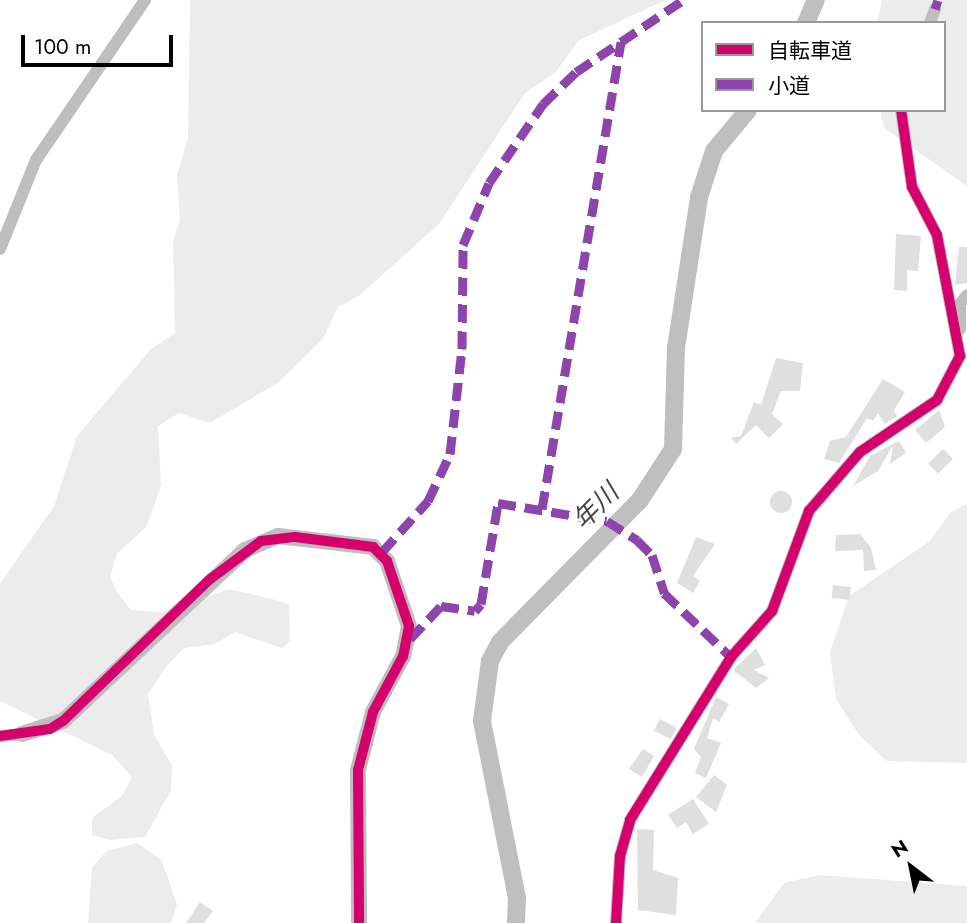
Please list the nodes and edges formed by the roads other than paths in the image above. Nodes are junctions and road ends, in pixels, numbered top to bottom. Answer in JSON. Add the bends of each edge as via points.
{"nodes":[{"id":1,"x":145,"y":0,"type":"edge"},
{"id":2,"x":935,"y":9,"type":"dead end"},
{"id":3,"x":931,"y":21,"type":"edge"},
{"id":4,"x":901,"y":112,"type":"edge"},
{"id":5,"x":0,"y":249,"type":"edge"},
{"id":6,"x":967,"y":295,"type":"edge"},
{"id":7,"x":959,"y":333,"type":"junction"},
{"id":8,"x":22,"y":734,"type":"joint"},
{"id":9,"x":0,"y":736,"type":"edge"},
{"id":10,"x":359,"y":923,"type":"edge"},
{"id":11,"x":616,"y":923,"type":"edge"}],
"edges":[{"from":1,"to":5,"type":"street","via":[[36,160]]},
{"from":2,"to":3,"type":"street"},
{"from":4,"to":7,"type":"street","via":[[912,187],[934,225]]},
{"from":6,"to":7,"type":"street","via":[[960,304]]},
{"from":7,"to":11,"type":"street","via":[[960,356],[937,400],[860,452],[809,511],[772,611],[731,657],[637,806],[620,856]]},
{"from":8,"to":9,"type":"street"},
{"from":8,"to":10,"type":"street","via":[[64,721],[209,580],[253,546],[278,536],[373,547],[387,561],[409,626],[403,656],[373,712],[358,770]]}]}
